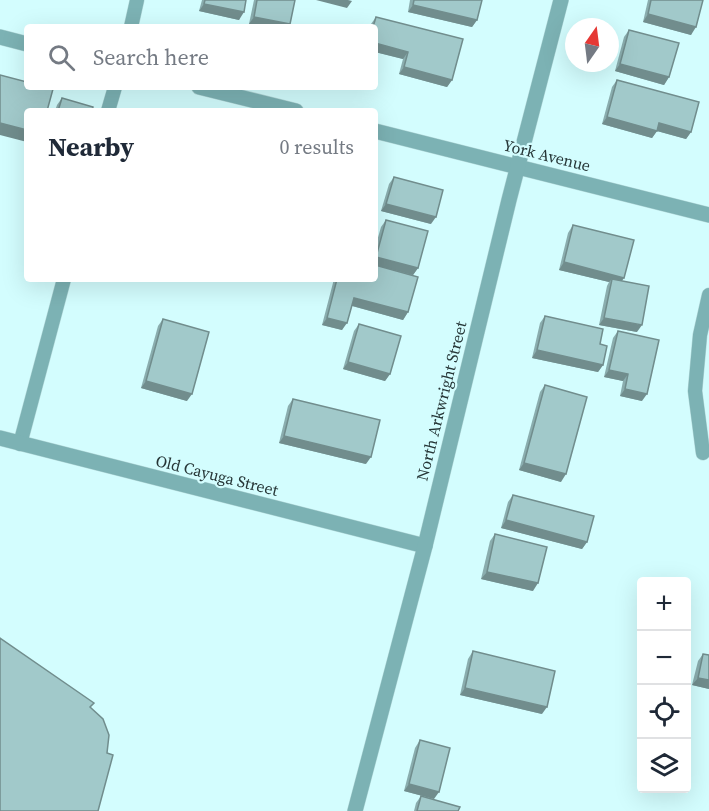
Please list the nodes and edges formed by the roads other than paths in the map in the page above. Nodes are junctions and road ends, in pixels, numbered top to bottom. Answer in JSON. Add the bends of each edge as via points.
{"nodes":[{"id":1,"x":138,"y":0,"type":"edge"},
{"id":2,"x":561,"y":0,"type":"edge"},
{"id":3,"x":132,"y":24,"type":"edge"},
{"id":4,"x":0,"y":37,"type":"edge"},
{"id":5,"x":24,"y":43,"type":"edge"},
{"id":6,"x":114,"y":90,"type":"edge"},
{"id":7,"x":211,"y":90,"type":"edge"},
{"id":8,"x":109,"y":108,"type":"edge"},
{"id":9,"x":284,"y":108,"type":"edge"},
{"id":10,"x":378,"y":132,"type":"edge"},
{"id":11,"x":518,"y":166,"type":"junction"},
{"id":12,"x":709,"y":215,"type":"edge"},
{"id":13,"x":63,"y":282,"type":"edge"},
{"id":14,"x":709,"y":295,"type":"edge"},
{"id":15,"x":0,"y":438,"type":"edge"},
{"id":16,"x":20,"y":444,"type":"junction"},
{"id":17,"x":703,"y":453,"type":"dead end"},
{"id":18,"x":425,"y":546,"type":"junction"},
{"id":19,"x":355,"y":811,"type":"edge"}],
"edges":[{"from":1,"to":3,"type":"lane"},
{"from":2,"to":11,"type":"street","name":"North Arkwright Street"},
{"from":4,"to":5,"type":"street"},
{"from":6,"to":8,"type":"lane"},
{"from":7,"to":9,"type":"street"},
{"from":10,"to":11,"type":"street","name":"York Avenue"},
{"from":11,"to":12,"type":"street","name":"York Avenue"},
{"from":11,"to":18,"type":"street","name":"North Arkwright Street"},
{"from":13,"to":16,"type":"lane"},
{"from":14,"to":17,"type":"lane","via":[[700,335],[695,391]]},
{"from":15,"to":16,"type":"street","name":"Old Cayuga Street"},
{"from":16,"to":18,"type":"street","name":"Old Cayuga Street"},
{"from":18,"to":19,"type":"street","name":"North Arkwright Street"}]}
